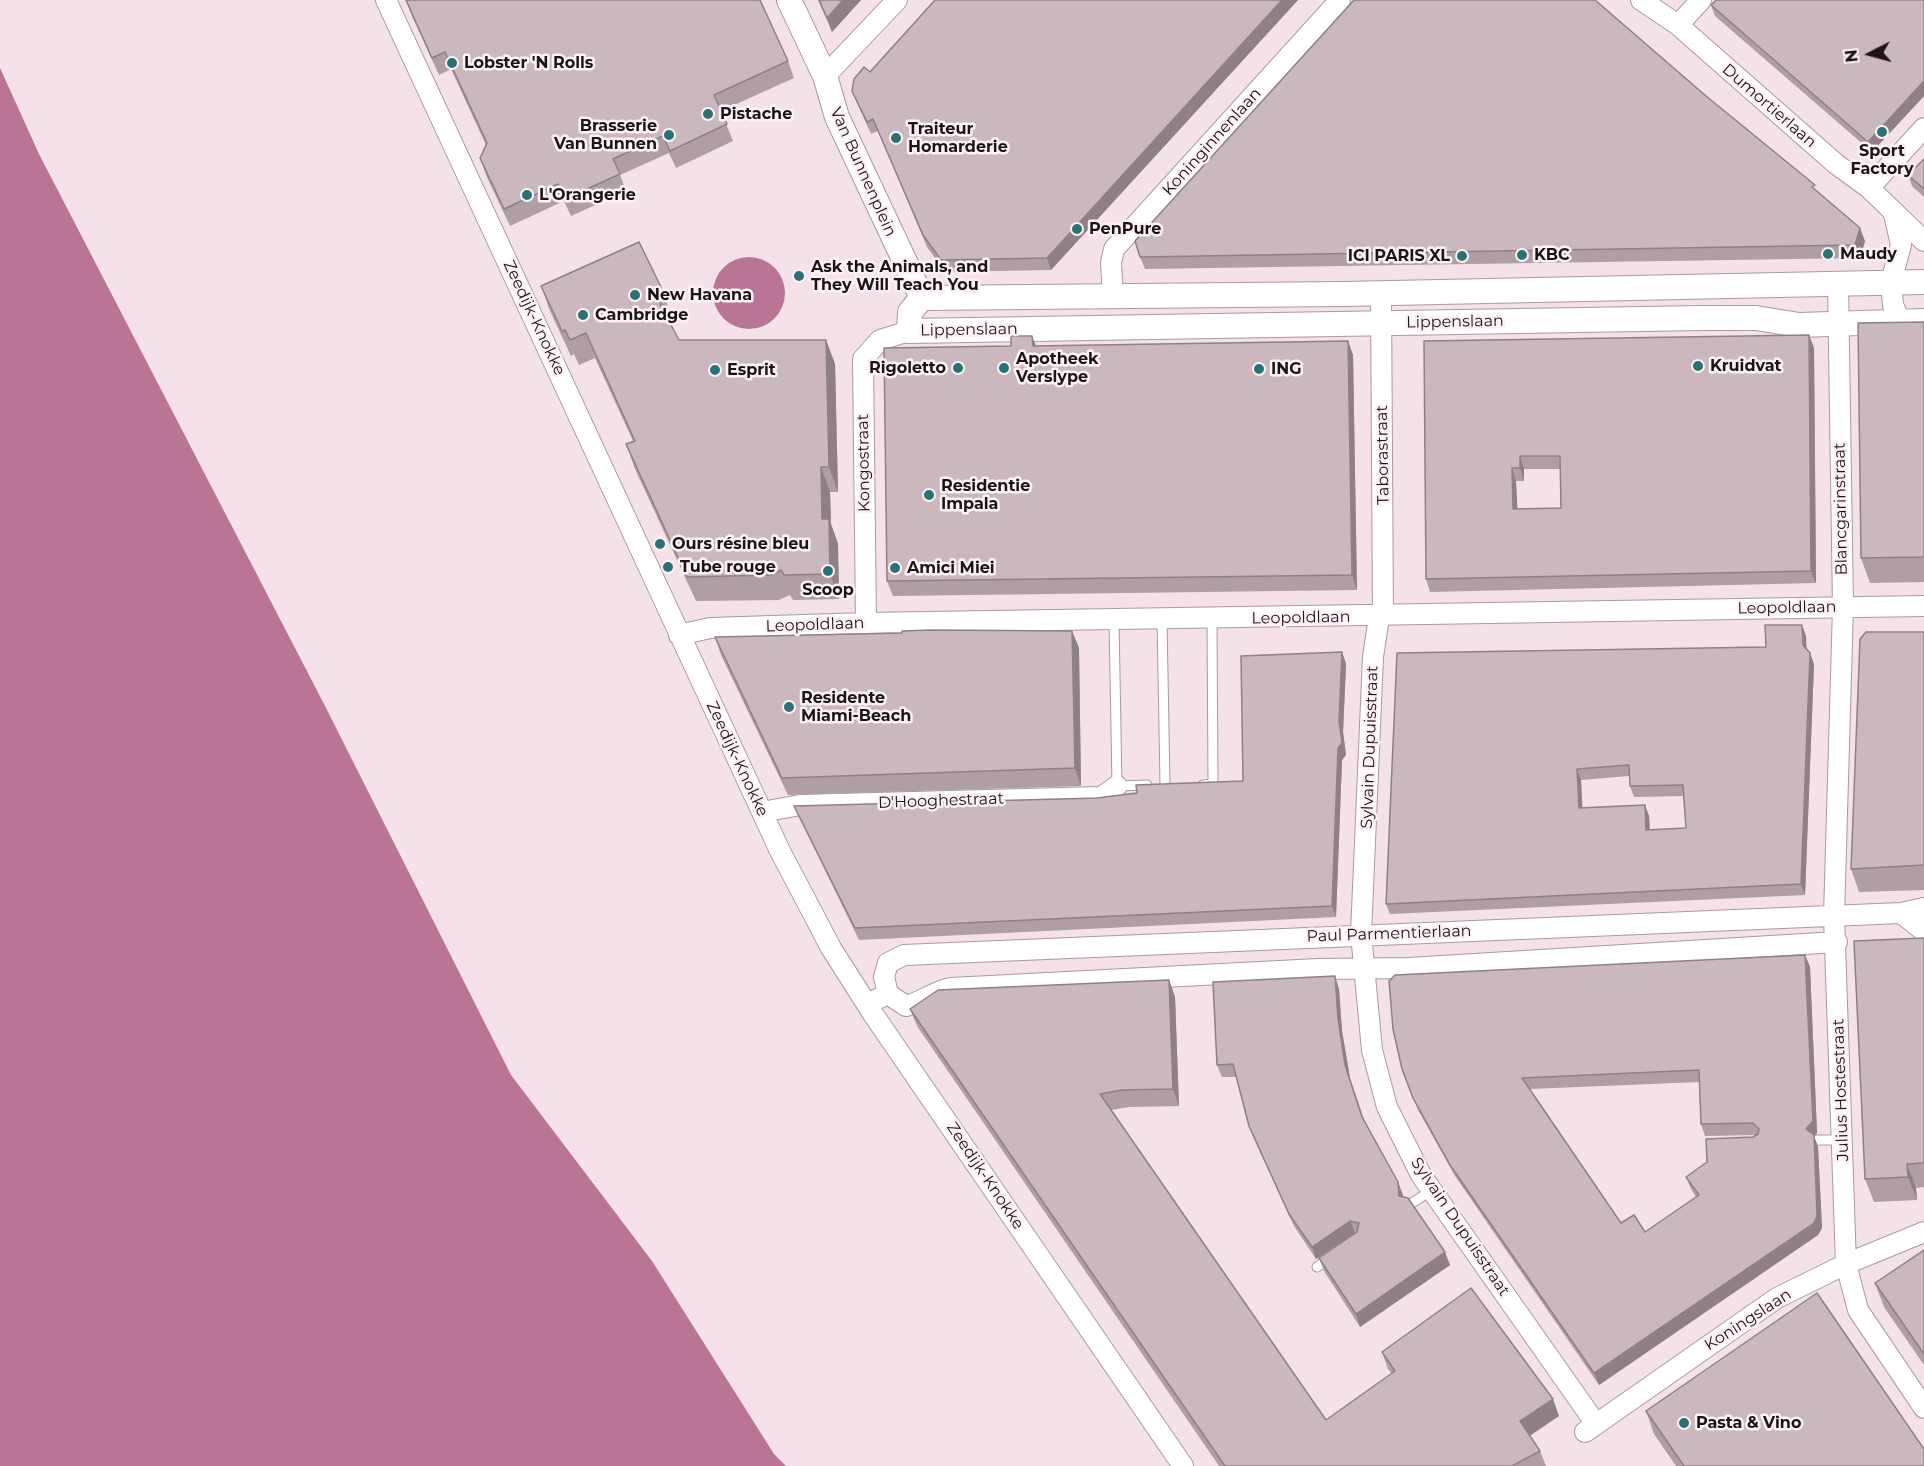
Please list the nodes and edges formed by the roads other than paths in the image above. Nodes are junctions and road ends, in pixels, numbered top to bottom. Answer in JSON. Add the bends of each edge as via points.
{"nodes":[{"id":1,"x":386,"y":0,"type":"edge"},
{"id":2,"x":789,"y":0,"type":"edge"},
{"id":3,"x":897,"y":0,"type":"edge"},
{"id":4,"x":1340,"y":0,"type":"edge"},
{"id":5,"x":1641,"y":0,"type":"edge"},
{"id":6,"x":1701,"y":0,"type":"edge"},
{"id":7,"x":1678,"y":25,"type":"junction"},
{"id":8,"x":825,"y":76,"type":"junction"},
{"id":9,"x":1924,"y":128,"type":"edge"},
{"id":10,"x":1869,"y":188,"type":"junction"},
{"id":11,"x":1894,"y":214,"type":"junction"},
{"id":12,"x":1924,"y":241,"type":"edge"},
{"id":13,"x":1891,"y":282,"type":"junction"},
{"id":14,"x":1924,"y":282,"type":"edge"},
{"id":15,"x":1838,"y":283,"type":"junction"},
{"id":16,"x":1381,"y":293,"type":"junction"},
{"id":17,"x":1113,"y":295,"type":"junction"},
{"id":18,"x":922,"y":298,"type":"junction"},
{"id":19,"x":1900,"y":321,"type":"junction"},
{"id":20,"x":1924,"y":321,"type":"edge"},
{"id":21,"x":1381,"y":324,"type":"junction"},
{"id":22,"x":1838,"y":324,"type":"junction"},
{"id":23,"x":909,"y":331,"type":"junction"},
{"id":24,"x":1924,"y":606,"type":"edge"},
{"id":25,"x":1843,"y":607,"type":"junction"},
{"id":26,"x":1381,"y":617,"type":"junction"},
{"id":27,"x":1162,"y":619,"type":"junction"},
{"id":28,"x":1212,"y":619,"type":"junction"},
{"id":29,"x":1114,"y":620,"type":"junction"},
{"id":30,"x":866,"y":623,"type":"junction"},
{"id":31,"x":679,"y":635,"type":"junction"},
{"id":32,"x":1165,"y":785,"type":"junction"},
{"id":33,"x":1177,"y":785,"type":"edge"},
{"id":34,"x":1189,"y":785,"type":"edge"},
{"id":35,"x":1117,"y":786,"type":"junction"},
{"id":36,"x":762,"y":812,"type":"junction"},
{"id":37,"x":1924,"y":908,"type":"edge"},
{"id":38,"x":1901,"y":913,"type":"junction"},
{"id":39,"x":1834,"y":916,"type":"junction"},
{"id":40,"x":1924,"y":931,"type":"edge"},
{"id":41,"x":1361,"y":934,"type":"junction"},
{"id":42,"x":1837,"y":942,"type":"junction"},
{"id":43,"x":1364,"y":970,"type":"junction"},
{"id":44,"x":888,"y":994,"type":"junction"},
{"id":45,"x":867,"y":1004,"type":"junction"},
{"id":46,"x":1817,"y":1140,"type":"edge"},
{"id":47,"x":1843,"y":1140,"type":"junction"},
{"id":48,"x":1432,"y":1190,"type":"junction"},
{"id":49,"x":1409,"y":1205,"type":"edge"},
{"id":50,"x":1924,"y":1232,"type":"edge"},
{"id":51,"x":1342,"y":1250,"type":"edge"},
{"id":52,"x":1846,"y":1264,"type":"junction"},
{"id":53,"x":1317,"y":1267,"type":"edge"},
{"id":54,"x":1924,"y":1408,"type":"edge"},
{"id":55,"x":1590,"y":1428,"type":"joint"},
{"id":56,"x":1183,"y":1466,"type":"edge"}],
"edges":[{"from":1,"to":31,"type":"street","name":"Zeedijk-Knokke"},
{"from":2,"to":8,"type":"street","name":"Van Bunnenplein"},
{"from":3,"to":8,"type":"street"},
{"from":4,"to":17,"type":"street","name":"Koninginnenlaan","via":[[1114,249]]},
{"from":5,"to":7,"type":"street","name":"Dumortierlaan"},
{"from":6,"to":7,"type":"street"},
{"from":7,"to":10,"type":"street","name":"Dumortierlaan","via":[[1836,164]]},
{"from":8,"to":18,"type":"street","name":"Van Bunnenplein","via":[[837,117]]},
{"from":9,"to":10,"type":"street"},
{"from":10,"to":11,"type":"street","name":"Dumortierlaan"},
{"from":11,"to":12,"type":"street","name":"Dumortierlaan"},
{"from":11,"to":13,"type":"street","via":[[1901,244]]},
{"from":13,"to":14,"type":"street","name":"Lippenslaan"},
{"from":13,"to":15,"type":"street","name":"Lippenslaan"},
{"from":13,"to":19,"type":"street","via":[[1893,305]]},
{"from":15,"to":16,"type":"street","name":"Lippenslaan"},
{"from":15,"to":22,"type":"street","name":"Blancgarinstraat"},
{"from":16,"to":17,"type":"street","name":"Lippenslaan"},
{"from":16,"to":21,"type":"street","name":"Taborastraat"},
{"from":17,"to":18,"type":"street","name":"Lippenslaan"},
{"from":18,"to":23,"type":"street","name":"Lippenslaan","via":[[910,312]]},
{"from":19,"to":20,"type":"street","name":"Lippenslaan"},
{"from":19,"to":22,"type":"street","name":"Lippenslaan"},
{"from":21,"to":22,"type":"street","name":"Lippenslaan","via":[[1703,318]]},
{"from":21,"to":23,"type":"street","name":"Lippenslaan"},
{"from":21,"to":26,"type":"street","name":"Taborastraat"},
{"from":22,"to":25,"type":"street","name":"Blancgarinstraat"},
{"from":23,"to":30,"type":"street","name":"Kongostraat","via":[[880,340],[863,359]]},
{"from":24,"to":25,"type":"street","name":"Leopoldlaan"},
{"from":25,"to":26,"type":"street","name":"Leopoldlaan"},
{"from":25,"to":39,"type":"street","name":"Blancgarinstraat"},
{"from":26,"to":28,"type":"street","name":"Leopoldlaan"},
{"from":26,"to":41,"type":"street","name":"Sylvain Dupuisstraat","via":[[1373,657]]},
{"from":27,"to":28,"type":"street","name":"Leopoldlaan"},
{"from":27,"to":29,"type":"street","name":"Leopoldlaan"},
{"from":27,"to":32,"type":"lane"},
{"from":28,"to":34,"type":"lane","via":[[1213,784]]},
{"from":29,"to":30,"type":"street","name":"Leopoldlaan"},
{"from":29,"to":35,"type":"lane"},
{"from":30,"to":31,"type":"street","name":"Leopoldlaan","via":[[710,628]]},
{"from":31,"to":36,"type":"street","name":"Zeedijk-Knokke"},
{"from":32,"to":33,"type":"lane"},
{"from":32,"to":35,"type":"lane"},
{"from":35,"to":36,"type":"street","name":"D'Hooghestraat","via":[[1101,797],[800,805]]},
{"from":36,"to":45,"type":"street","name":"Zeedijk-Knokke","via":[[831,948]]},
{"from":37,"to":38,"type":"street","name":"Paul Parmentierlaan"},
{"from":38,"to":39,"type":"street","name":"Paul Parmentierlaan"},
{"from":38,"to":40,"type":"street"},
{"from":39,"to":41,"type":"street","name":"Paul Parmentierlaan","via":[[1391,936]]},
{"from":39,"to":42,"type":"street","name":"Julius Hostestraat"},
{"from":41,"to":43,"type":"street","name":"Sylvain Dupuisstraat"},
{"from":41,"to":44,"type":"street","name":"Paul Parmentierlaan","via":[[904,955],[888,963],[884,977]]},
{"from":42,"to":43,"type":"street","name":"Paul Parmentierlaan"},
{"from":42,"to":47,"type":"street","name":"Julius Hostestraat"},
{"from":43,"to":44,"type":"street","name":"Paul Parmentierlaan","via":[[1318,969],[951,988],[906,1006]]},
{"from":43,"to":48,"type":"street","name":"Sylvain Dupuisstraat","via":[[1372,1050],[1387,1107]]},
{"from":44,"to":45,"type":"street"},
{"from":45,"to":56,"type":"street","name":"Zeedijk-Knokke"},
{"from":46,"to":47,"type":"lane"},
{"from":47,"to":52,"type":"street","name":"Julius Hostestraat"},
{"from":48,"to":49,"type":"lane"},
{"from":48,"to":55,"type":"street","name":"Sylvain Dupuisstraat"},
{"from":50,"to":52,"type":"street","name":"Koningslaan"},
{"from":51,"to":53,"type":"lane"},
{"from":52,"to":54,"type":"street","name":"Julius Hostestraat","via":[[1858,1310]]},
{"from":52,"to":55,"type":"street","name":"Koningslaan","via":[[1777,1298]]}]}
